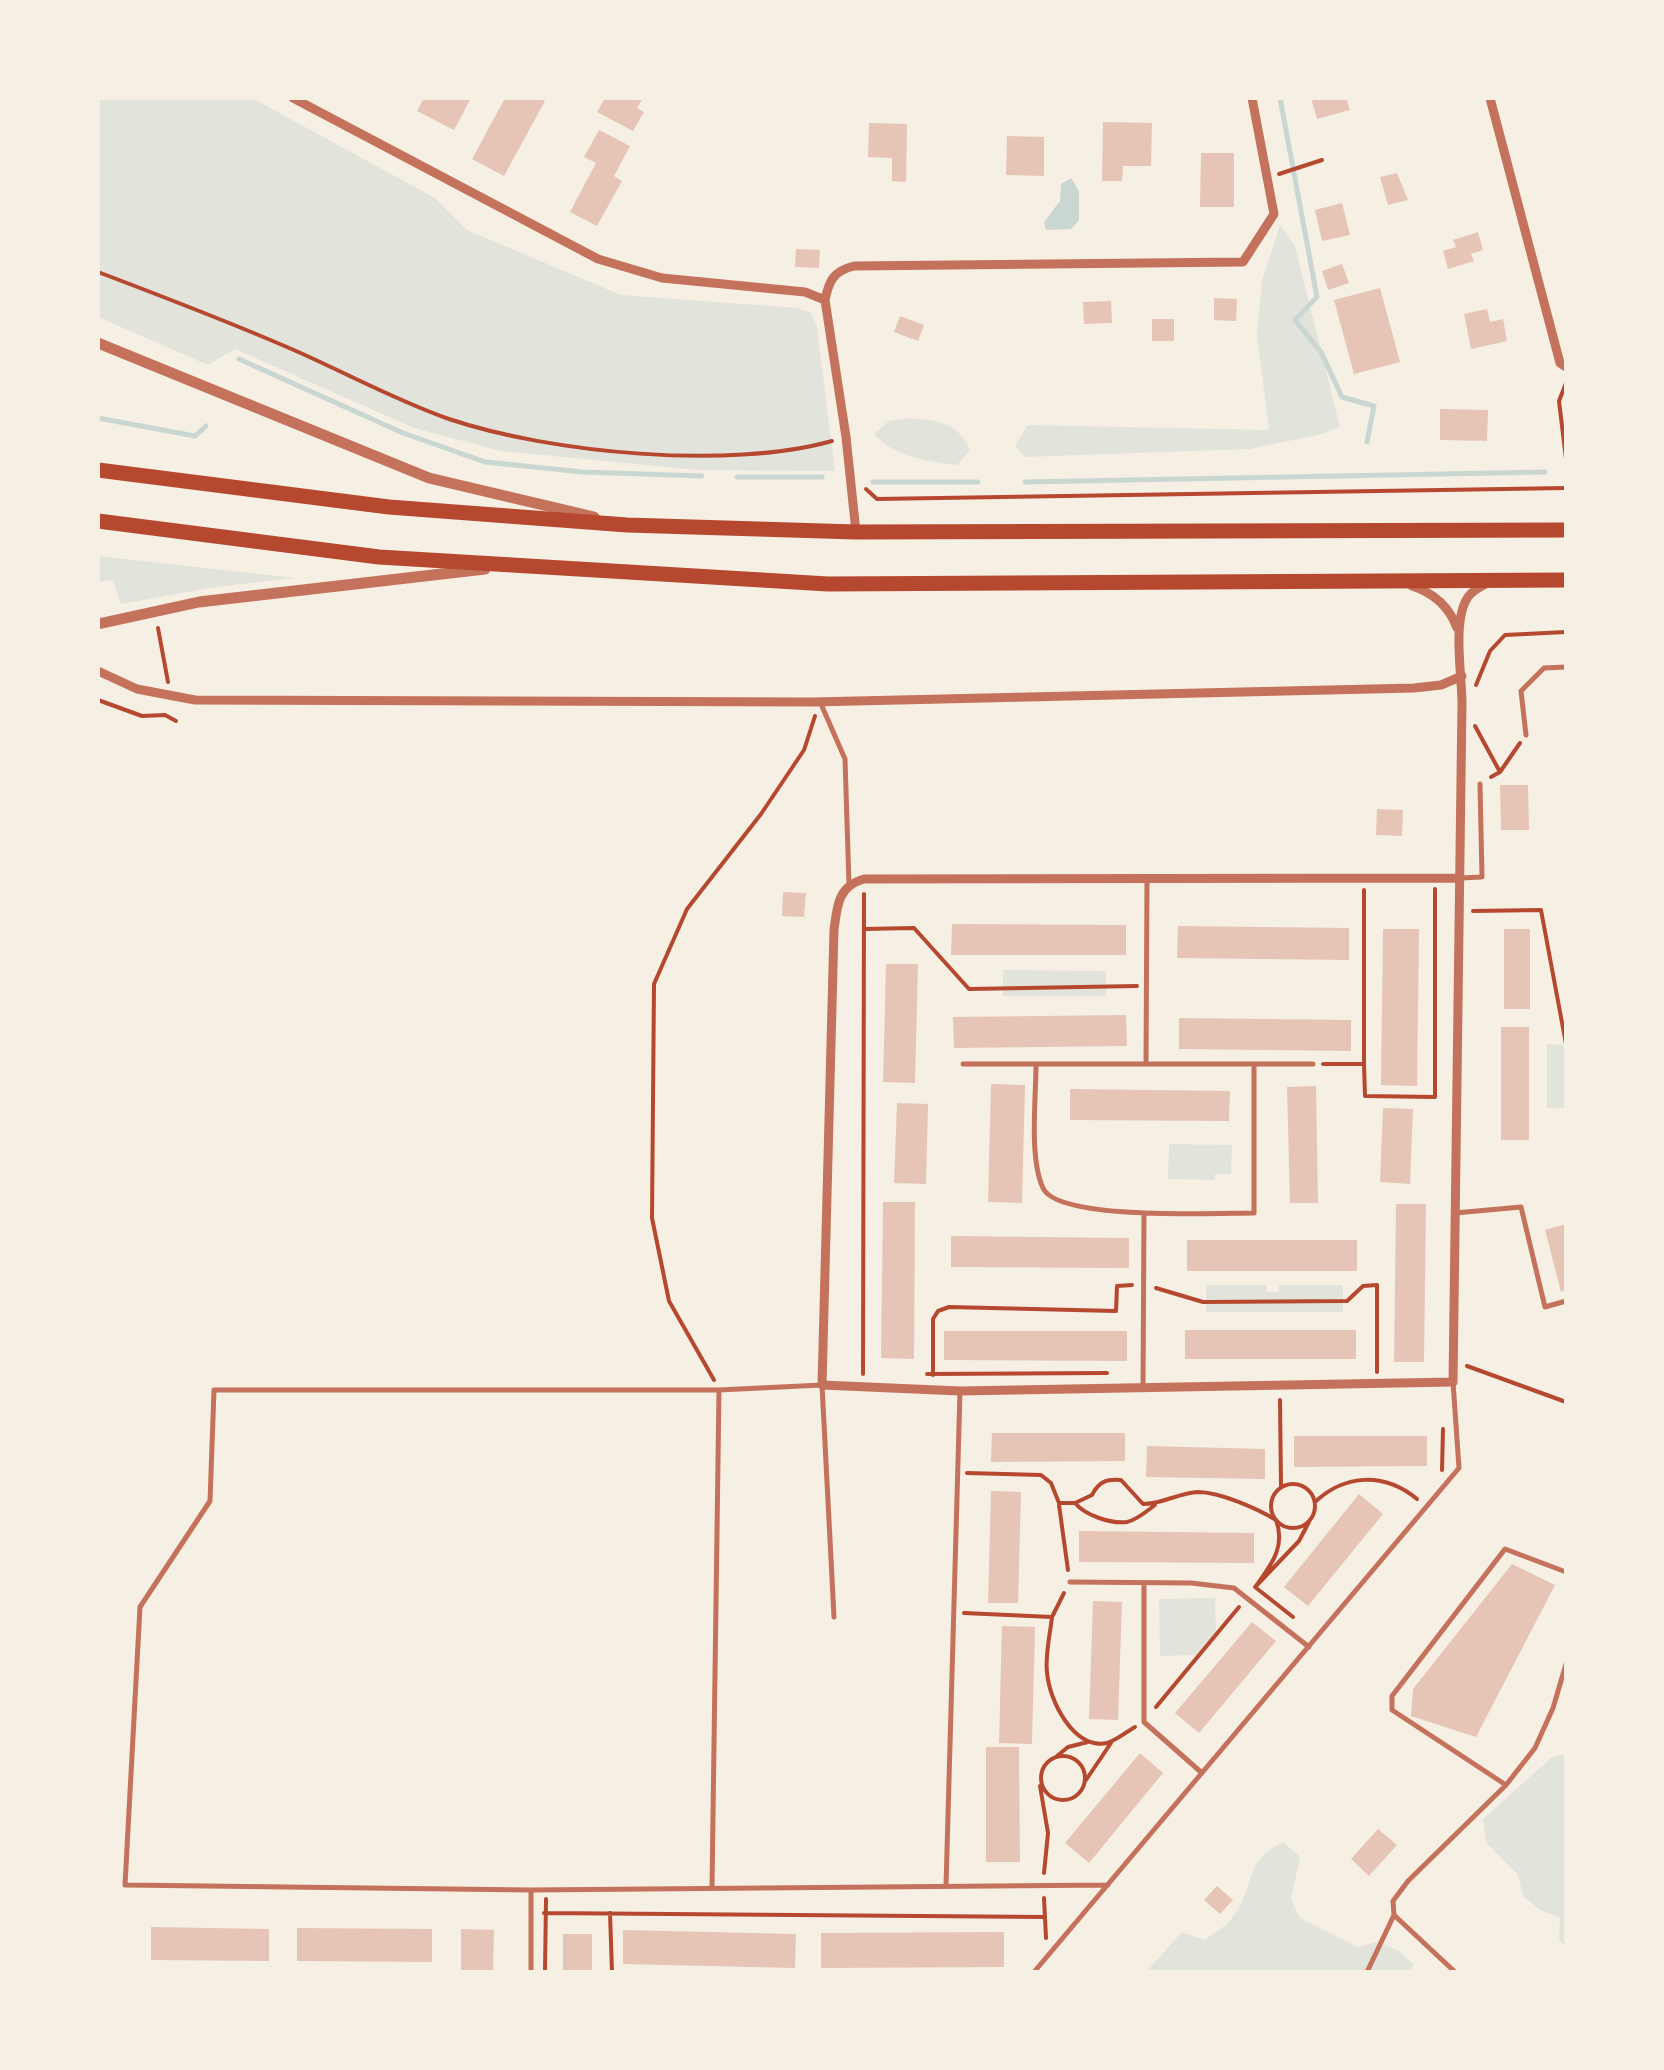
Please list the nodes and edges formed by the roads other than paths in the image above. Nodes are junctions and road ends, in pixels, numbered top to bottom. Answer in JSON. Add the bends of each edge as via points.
{"nodes":[{"id":1,"x":293,"y":98,"type":"edge"},
{"id":2,"x":1252,"y":98,"type":"edge"},
{"id":3,"x":1490,"y":98,"type":"edge"},
{"id":4,"x":824,"y":300,"type":"junction"},
{"id":5,"x":98,"y":343,"type":"edge"},
{"id":6,"x":1566,"y":367,"type":"edge"},
{"id":7,"x":98,"y":470,"type":"edge"},
{"id":8,"x":98,"y":521,"type":"edge"},
{"id":9,"x":627,"y":526,"type":"junction"},
{"id":10,"x":1566,"y":530,"type":"edge"},
{"id":11,"x":856,"y":532,"type":"junction"},
{"id":12,"x":509,"y":566,"type":"junction"},
{"id":13,"x":1566,"y":580,"type":"edge"},
{"id":14,"x":1490,"y":582,"type":"junction"},
{"id":15,"x":1405,"y":583,"type":"junction"},
{"id":16,"x":98,"y":624,"type":"edge"},
{"id":17,"x":1460,"y":636,"type":"junction"},
{"id":18,"x":1566,"y":667,"type":"edge"},
{"id":19,"x":98,"y":671,"type":"edge"},
{"id":20,"x":1462,"y":676,"type":"junction"},
{"id":21,"x":819,"y":702,"type":"junction"},
{"id":22,"x":1526,"y":736,"type":"road end"},
{"id":23,"x":1480,"y":784,"type":"road end"},
{"id":24,"x":1458,"y":878,"type":"junction"},
{"id":25,"x":1148,"y":879,"type":"junction"},
{"id":26,"x":848,"y":885,"type":"junction"},
{"id":27,"x":963,"y":1064,"type":"dead end"},
{"id":28,"x":1146,"y":1064,"type":"junction"},
{"id":29,"x":1254,"y":1064,"type":"junction"},
{"id":30,"x":1313,"y":1064,"type":"road end"},
{"id":31,"x":1036,"y":1065,"type":"junction"},
{"id":32,"x":1144,"y":1213,"type":"junction"},
{"id":33,"x":1455,"y":1213,"type":"junction"},
{"id":34,"x":1566,"y":1301,"type":"edge"},
{"id":35,"x":1453,"y":1382,"type":"junction"},
{"id":36,"x":822,"y":1384,"type":"junction"},
{"id":37,"x":1143,"y":1388,"type":"junction"},
{"id":38,"x":720,"y":1390,"type":"junction"},
{"id":39,"x":960,"y":1391,"type":"junction"},
{"id":40,"x":1566,"y":1572,"type":"edge"},
{"id":41,"x":1070,"y":1582,"type":"road end"},
{"id":42,"x":1144,"y":1583,"type":"junction"},
{"id":43,"x":834,"y":1617,"type":"dead end"},
{"id":44,"x":1309,"y":1646,"type":"junction"},
{"id":45,"x":1566,"y":1664,"type":"edge"},
{"id":46,"x":1202,"y":1773,"type":"junction"},
{"id":47,"x":1506,"y":1784,"type":"junction"},
{"id":48,"x":1108,"y":1885,"type":"junction"},
{"id":49,"x":946,"y":1886,"type":"junction"},
{"id":50,"x":712,"y":1887,"type":"junction"},
{"id":51,"x":531,"y":1890,"type":"junction"},
{"id":52,"x":1394,"y":1916,"type":"junction"},
{"id":53,"x":530,"y":1972,"type":"edge"},
{"id":54,"x":1034,"y":1972,"type":"edge"},
{"id":55,"x":1367,"y":1972,"type":"edge"},
{"id":56,"x":1455,"y":1972,"type":"edge"}],
"edges":[{"from":1,"to":4,"type":"street","via":[[598,259],[662,278],[805,292]]},
{"from":2,"to":4,"type":"street","via":[[1274,214],[1243,262],[854,266],[838,270]]},
{"from":3,"to":6,"type":"street"},
{"from":4,"to":11,"type":"street"},
{"from":5,"to":9,"type":"street","via":[[430,478]]},
{"from":7,"to":9,"type":"highway","via":[[390,507]]},
{"from":8,"to":12,"type":"highway","via":[[379,558]]},
{"from":9,"to":11,"type":"highway"},
{"from":10,"to":11,"type":"highway"},
{"from":12,"to":15,"type":"highway","via":[[828,584]]},
{"from":12,"to":16,"type":"street","via":[[218,600]]},
{"from":13,"to":14,"type":"highway"},
{"from":14,"to":15,"type":"highway"},
{"from":14,"to":17,"type":"street","via":[[1467,597]]},
{"from":15,"to":17,"type":"street","via":[[1447,607]]},
{"from":17,"to":20,"type":"street"},
{"from":18,"to":22,"type":"lane","via":[[1544,668],[1521,691]]},
{"from":19,"to":21,"type":"street","via":[[137,689],[195,700]]},
{"from":20,"to":21,"type":"street","via":[[1414,688]]},
{"from":20,"to":24,"type":"street"},
{"from":21,"to":26,"type":"lane","via":[[846,758]]},
{"from":23,"to":24,"type":"lane","via":[[1482,878]]},
{"from":24,"to":25,"type":"street"},
{"from":24,"to":33,"type":"street"},
{"from":25,"to":26,"type":"street","via":[[864,879]]},
{"from":25,"to":28,"type":"lane"},
{"from":26,"to":36,"type":"street","via":[[834,930]]},
{"from":27,"to":31,"type":"lane"},
{"from":28,"to":29,"type":"lane"},
{"from":28,"to":31,"type":"lane"},
{"from":29,"to":30,"type":"lane"},
{"from":29,"to":32,"type":"lane","via":[[1254,1213]]},
{"from":31,"to":32,"type":"lane","via":[[1037,1169],[1044,1192],[1072,1207]]},
{"from":32,"to":37,"type":"lane"},
{"from":33,"to":34,"type":"lane","via":[[1521,1207],[1545,1307]]},
{"from":33,"to":35,"type":"street"},
{"from":35,"to":37,"type":"street"},
{"from":35,"to":44,"type":"lane","via":[[1459,1468]]},
{"from":36,"to":38,"type":"lane"},
{"from":36,"to":39,"type":"street"},
{"from":36,"to":43,"type":"lane"},
{"from":37,"to":39,"type":"street"},
{"from":38,"to":50,"type":"lane"},
{"from":38,"to":51,"type":"lane","via":[[214,1390],[210,1501],[140,1607],[125,1886]]},
{"from":39,"to":49,"type":"lane"},
{"from":40,"to":47,"type":"lane","via":[[1505,1549],[1392,1696],[1392,1710]]},
{"from":41,"to":42,"type":"lane"},
{"from":42,"to":44,"type":"lane","via":[[1234,1588]]},
{"from":42,"to":46,"type":"lane","via":[[1144,1722]]},
{"from":44,"to":46,"type":"lane"},
{"from":45,"to":47,"type":"lane","via":[[1534,1748]]},
{"from":46,"to":48,"type":"lane"},
{"from":47,"to":52,"type":"lane","via":[[1408,1882],[1394,1902]]},
{"from":48,"to":49,"type":"lane"},
{"from":48,"to":54,"type":"lane"},
{"from":49,"to":50,"type":"lane"},
{"from":50,"to":51,"type":"lane"},
{"from":51,"to":53,"type":"lane"},
{"from":52,"to":55,"type":"lane"},
{"from":52,"to":56,"type":"lane"}]}
